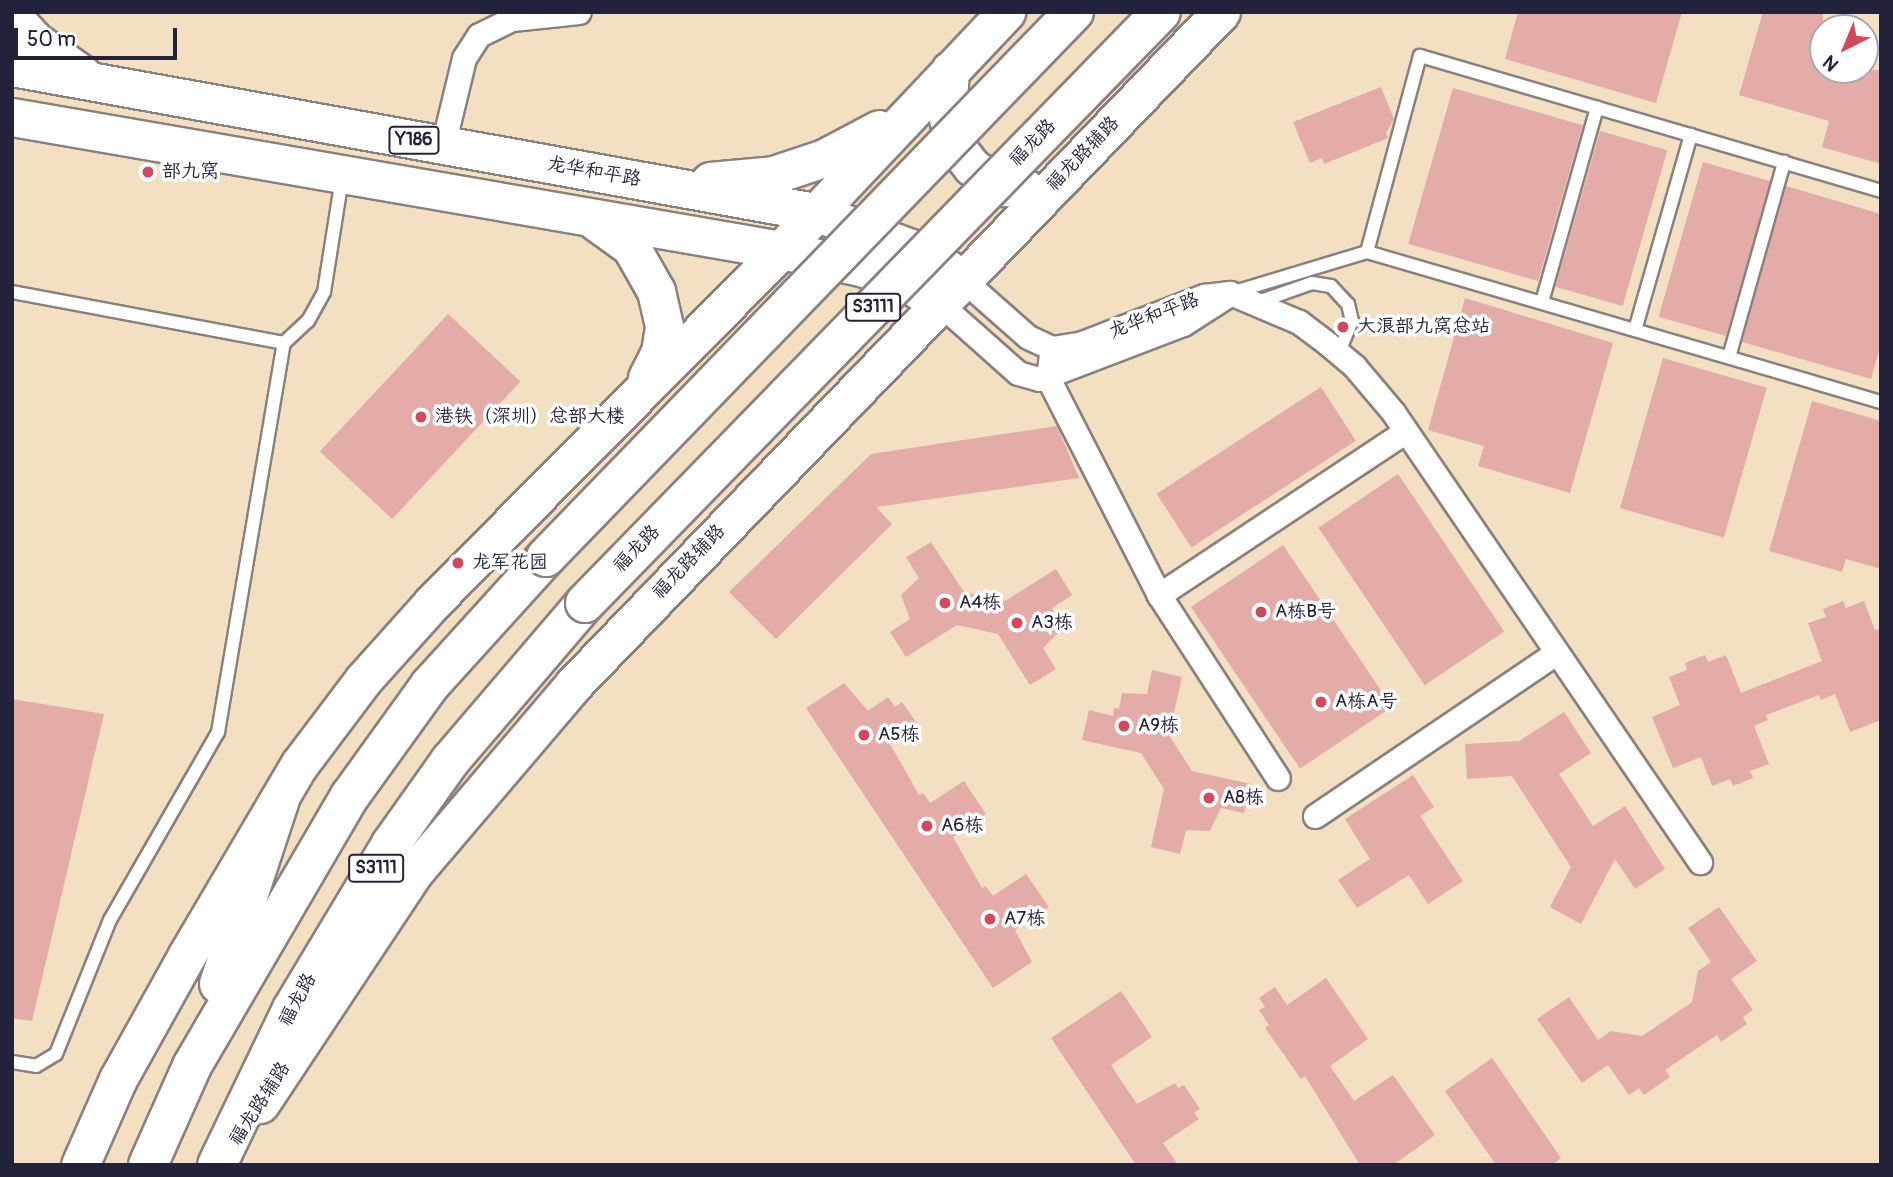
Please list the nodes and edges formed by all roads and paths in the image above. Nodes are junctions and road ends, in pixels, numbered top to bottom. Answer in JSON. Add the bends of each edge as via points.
{"nodes":[{"id":1,"x":579,"y":12,"type":"edge"},
{"id":2,"x":1006,"y":12,"type":"edge"},
{"id":3,"x":1074,"y":12,"type":"edge"},
{"id":4,"x":1161,"y":12,"type":"edge"},
{"id":5,"x":1221,"y":12,"type":"edge"},
{"id":6,"x":12,"y":16,"type":"edge"},
{"id":7,"x":12,"y":67,"type":"edge"},
{"id":8,"x":950,"y":70,"type":"junction"},
{"id":9,"x":99,"y":82,"type":"junction"},
{"id":10,"x":923,"y":98,"type":"junction"},
{"id":11,"x":1597,"y":108,"type":"junction"},
{"id":12,"x":12,"y":117,"type":"edge"},
{"id":13,"x":1691,"y":135,"type":"junction"},
{"id":14,"x":443,"y":145,"type":"junction"},
{"id":15,"x":1784,"y":162,"type":"junction"},
{"id":16,"x":342,"y":174,"type":"junction"},
{"id":17,"x":1057,"y":181,"type":"junction"},
{"id":18,"x":653,"y":183,"type":"junction"},
{"id":19,"x":1881,"y":191,"type":"edge"},
{"id":20,"x":815,"y":212,"type":"junction"},
{"id":21,"x":589,"y":217,"type":"junction"},
{"id":22,"x":781,"y":250,"type":"junction"},
{"id":23,"x":1367,"y":252,"type":"junction"},
{"id":24,"x":950,"y":290,"type":"junction"},
{"id":25,"x":12,"y":292,"type":"edge"},
{"id":26,"x":1230,"y":293,"type":"junction"},
{"id":27,"x":1542,"y":302,"type":"junction"},
{"id":28,"x":1257,"y":303,"type":"junction"},
{"id":29,"x":1635,"y":330,"type":"junction"},
{"id":30,"x":284,"y":342,"type":"junction"},
{"id":31,"x":1328,"y":344,"type":"junction"},
{"id":32,"x":1052,"y":348,"type":"junction"},
{"id":33,"x":1729,"y":357,"type":"junction"},
{"id":34,"x":1048,"y":378,"type":"junction"},
{"id":35,"x":641,"y":390,"type":"junction"},
{"id":36,"x":1880,"y":397,"type":"edge"},
{"id":37,"x":1406,"y":431,"type":"junction"},
{"id":38,"x":1159,"y":595,"type":"junction"},
{"id":39,"x":1556,"y":653,"type":"junction"},
{"id":40,"x":1278,"y":778,"type":"dead end"},
{"id":41,"x":281,"y":800,"type":"junction"},
{"id":42,"x":1315,"y":816,"type":"dead end"},
{"id":43,"x":1700,"y":862,"type":"dead end"},
{"id":44,"x":12,"y":1062,"type":"edge"},
{"id":45,"x":192,"y":1066,"type":"junction"},
{"id":46,"x":80,"y":1165,"type":"edge"},
{"id":47,"x":148,"y":1165,"type":"edge"},
{"id":48,"x":219,"y":1165,"type":"edge"}],
"edges":[{"from":1,"to":14,"type":"street","via":[[512,19],[480,35],[464,58]]},
{"from":2,"to":8,"type":"main road"},
{"from":3,"to":45,"type":"highway","number":"S3111","bridge":true,"via":[[546,557],[430,685],[350,796]]},
{"from":4,"to":48,"type":"highway","name":"福龙路","number":"S3111","bridge":true,"via":[[585,603],[450,761],[391,844],[292,1009]]},
{"from":5,"to":17,"type":"main road","name":"福龙路辅路"},
{"from":6,"to":9,"type":"main road","via":[[64,64]]},
{"from":7,"to":9,"type":"main road","name":"龙华和平路","number":"Y186"},
{"from":8,"to":10,"type":"main road"},
{"from":8,"to":17,"type":"main road","via":[[947,114],[954,144],[972,167],[1002,187],[1030,189]]},
{"from":9,"to":14,"type":"main road","name":"龙华和平路","number":"Y186"},
{"from":10,"to":18,"type":"main road","via":[[855,143],[773,175]]},
{"from":10,"to":20,"type":"main road"},
{"from":11,"to":13,"type":"lane"},
{"from":11,"to":23,"type":"lane","via":[[1420,56]]},
{"from":11,"to":27,"type":"lane"},
{"from":12,"to":16,"type":"main road","name":"龙华和平路","number":"Y186"},
{"from":13,"to":15,"type":"lane"},
{"from":13,"to":29,"type":"lane"},
{"from":14,"to":18,"type":"main road","name":"龙华和平路","number":"Y186"},
{"from":15,"to":19,"type":"lane"},
{"from":15,"to":33,"type":"lane"},
{"from":16,"to":21,"type":"main road","name":"龙华和平路","number":"Y186"},
{"from":16,"to":30,"type":"lane","via":[[324,292],[308,321]]},
{"from":17,"to":24,"type":"main road","name":"福龙路辅路"},
{"from":18,"to":20,"type":"main road","name":"龙华和平路","number":"Y186"},
{"from":20,"to":22,"type":"main road"},
{"from":20,"to":24,"type":"main road","name":"龙华和平路","number":"Y186","via":[[911,248]]},
{"from":21,"to":22,"type":"main road","name":"龙华和平路","number":"Y186"},
{"from":21,"to":35,"type":"main road","via":[[631,247],[646,267],[662,309],[660,352]]},
{"from":22,"to":24,"type":"main road","name":"龙华和平路","number":"Y186"},
{"from":22,"to":35,"type":"main road"},
{"from":23,"to":26,"type":"lane"},
{"from":23,"to":27,"type":"lane"},
{"from":24,"to":32,"type":"street","name":"龙华和平路"},
{"from":24,"to":34,"type":"street","name":"龙华和平路","via":[[1018,373]]},
{"from":24,"to":48,"type":"main road","name":"福龙路辅路","via":[[639,613],[486,784],[415,872]]},
{"from":25,"to":30,"type":"lane"},
{"from":26,"to":28,"type":"street"},
{"from":26,"to":32,"type":"street","name":"龙华和平路","via":[[1204,296],[1082,343]]},
{"from":26,"to":34,"type":"street","name":"龙华和平路","via":[[1183,324]]},
{"from":27,"to":29,"type":"lane"},
{"from":28,"to":31,"type":"street","via":[[1299,322]]},
{"from":28,"to":31,"type":"lane","via":[[1312,283],[1331,286],[1348,304],[1352,321],[1342,344]]},
{"from":29,"to":33,"type":"lane"},
{"from":30,"to":44,"type":"lane","via":[[218,732],[110,920],[56,1054],[36,1066]]},
{"from":31,"to":37,"type":"street","via":[[1368,382]]},
{"from":32,"to":34,"type":"street"},
{"from":33,"to":36,"type":"lane"},
{"from":34,"to":38,"type":"street"},
{"from":35,"to":41,"type":"main road","via":[[393,645],[331,721]]},
{"from":37,"to":38,"type":"street"},
{"from":37,"to":39,"type":"street"},
{"from":38,"to":40,"type":"street"},
{"from":39,"to":42,"type":"street"},
{"from":39,"to":43,"type":"street"},
{"from":41,"to":45,"type":"highway"},
{"from":41,"to":46,"type":"main road","via":[[118,1079]]},
{"from":45,"to":47,"type":"highway","number":"S3111"}]}
